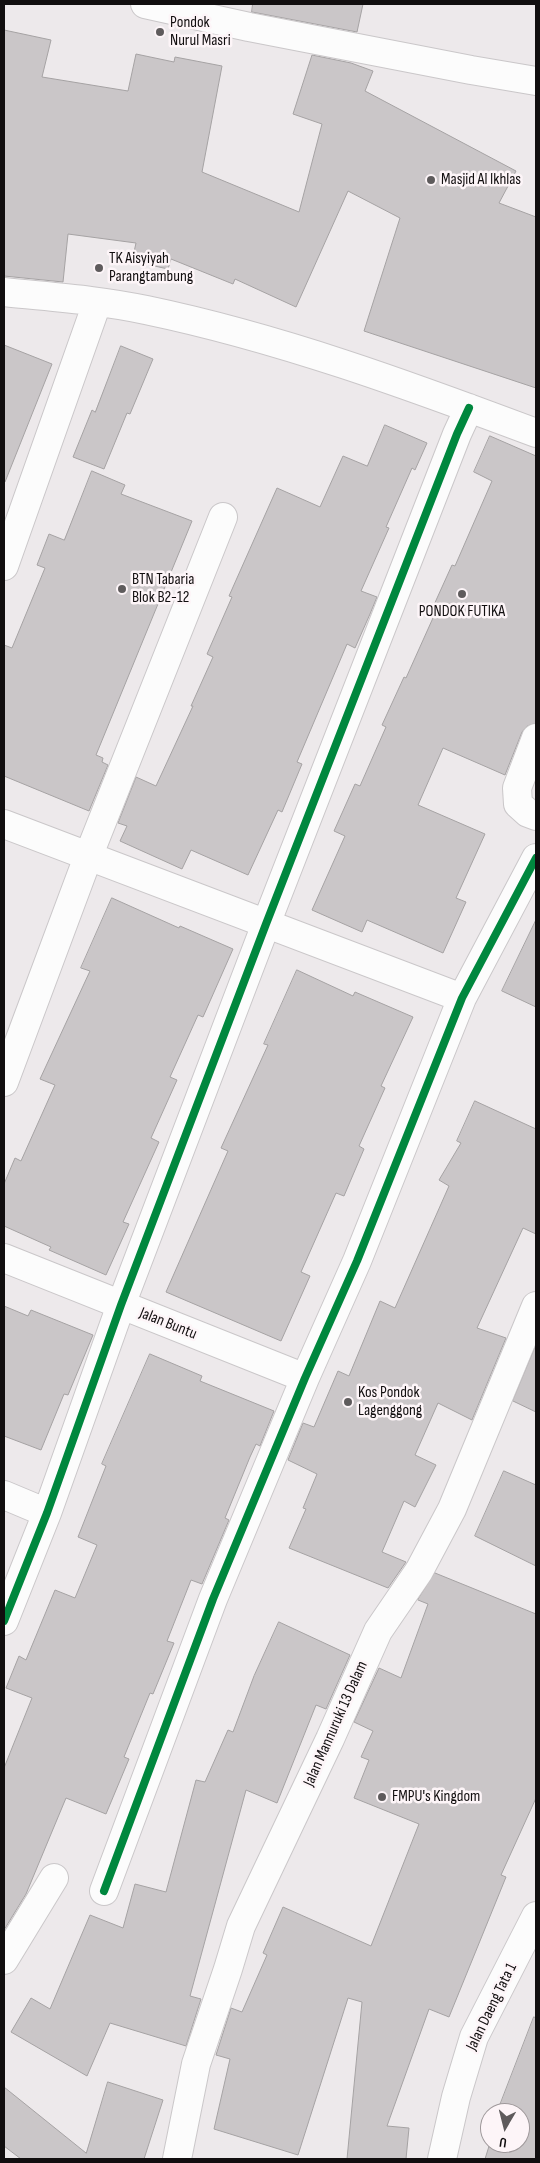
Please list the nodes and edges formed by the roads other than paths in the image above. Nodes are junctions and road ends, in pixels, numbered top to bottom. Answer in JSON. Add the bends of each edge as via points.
{"nodes":[{"id":1,"x":145,"y":4,"type":"edge"},
{"id":2,"x":149,"y":4,"type":"edge"},
{"id":3,"x":536,"y":81,"type":"edge"},
{"id":4,"x":4,"y":292,"type":"edge"},
{"id":5,"x":97,"y":303,"type":"junction"},
{"id":6,"x":469,"y":408,"type":"junction"},
{"id":7,"x":536,"y":433,"type":"edge"},
{"id":8,"x":223,"y":518,"type":"dead end"},
{"id":9,"x":4,"y":566,"type":"edge"},
{"id":10,"x":536,"y":738,"type":"edge"},
{"id":11,"x":536,"y":816,"type":"edge"},
{"id":12,"x":4,"y":824,"type":"edge"},
{"id":13,"x":88,"y":857,"type":"junction"},
{"id":14,"x":536,"y":858,"type":"edge"},
{"id":15,"x":266,"y":924,"type":"junction"},
{"id":16,"x":462,"y":998,"type":"junction"},
{"id":17,"x":4,"y":1082,"type":"edge"},
{"id":18,"x":4,"y":1258,"type":"edge"},
{"id":19,"x":121,"y":1305,"type":"junction"},
{"id":20,"x":536,"y":1306,"type":"edge"},
{"id":21,"x":305,"y":1378,"type":"junction"},
{"id":22,"x":4,"y":1495,"type":"edge"},
{"id":23,"x":47,"y":1513,"type":"junction"},
{"id":24,"x":4,"y":1621,"type":"edge"},
{"id":25,"x":54,"y":1878,"type":"dead end"},
{"id":26,"x":104,"y":1891,"type":"dead end"},
{"id":27,"x":536,"y":1916,"type":"edge"},
{"id":28,"x":4,"y":1960,"type":"edge"},
{"id":29,"x":177,"y":2159,"type":"edge"},
{"id":30,"x":442,"y":2159,"type":"edge"}],
"edges":[{"from":1,"to":2,"type":"street"},
{"from":2,"to":3,"type":"street","via":[[249,27]]},
{"from":4,"to":5,"type":"street"},
{"from":5,"to":6,"type":"street","via":[[192,320],[307,352]]},
{"from":5,"to":9,"type":"street"},
{"from":6,"to":7,"type":"street"},
{"from":6,"to":15,"type":"street"},
{"from":8,"to":13,"type":"street"},
{"from":10,"to":11,"type":"street","via":[[517,788],[518,804]]},
{"from":12,"to":13,"type":"street"},
{"from":13,"to":15,"type":"street"},
{"from":13,"to":17,"type":"street"},
{"from":14,"to":16,"type":"street"},
{"from":15,"to":16,"type":"street"},
{"from":15,"to":19,"type":"street"},
{"from":16,"to":21,"type":"street","via":[[357,1261]]},
{"from":18,"to":19,"type":"street","name":"Jalan Buntu"},
{"from":19,"to":21,"type":"street","name":"Jalan Buntu"},
{"from":19,"to":23,"type":"street"},
{"from":20,"to":29,"type":"street","name":"Jalan Mannuruki 13 Dalam","via":[[452,1509],[419,1571],[378,1631],[241,1926],[196,2064]]},
{"from":21,"to":26,"type":"street","via":[[213,1599]]},
{"from":22,"to":23,"type":"street"},
{"from":23,"to":24,"type":"street"},
{"from":25,"to":28,"type":"street"},
{"from":27,"to":30,"type":"street","name":"Jalan Daeng Tata 1","via":[[474,2037]]}]}
